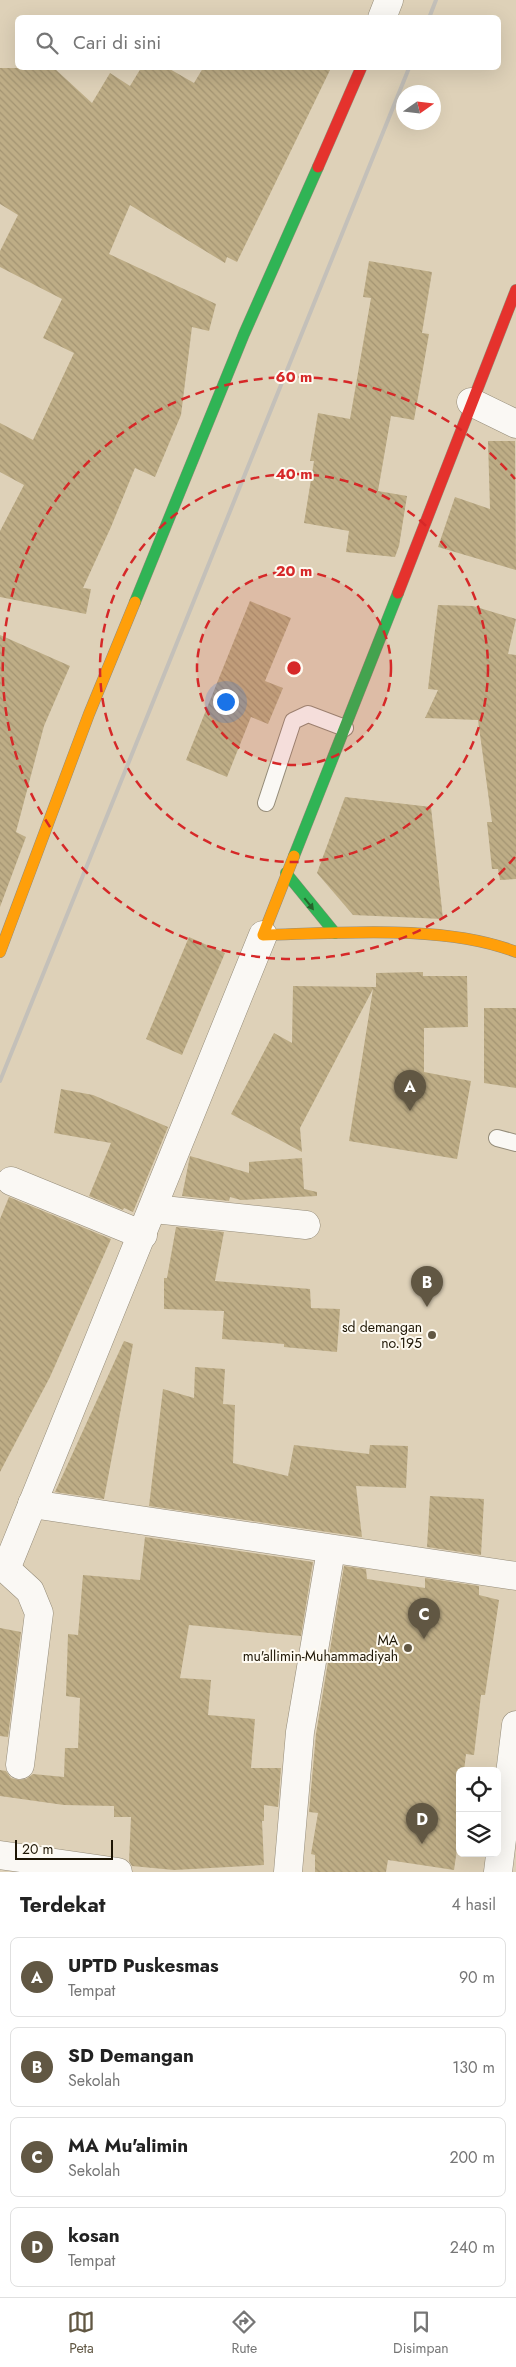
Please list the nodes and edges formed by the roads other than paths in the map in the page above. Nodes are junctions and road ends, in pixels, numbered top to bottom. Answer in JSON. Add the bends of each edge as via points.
{"nodes":[{"id":1,"x":389,"y":0,"type":"edge"},
{"id":2,"x":383,"y":15,"type":"edge"},
{"id":3,"x":360,"y":70,"type":"edge"},
{"id":4,"x":516,"y":290,"type":"edge"},
{"id":5,"x":471,"y":402,"type":"junction"},
{"id":6,"x":516,"y":424,"type":"edge"},
{"id":7,"x":345,"y":728,"type":"junction"},
{"id":8,"x":266,"y":803,"type":"dead end"},
{"id":9,"x":286,"y":873,"type":"junction"},
{"id":10,"x":335,"y":933,"type":"junction"},
{"id":11,"x":263,"y":935,"type":"junction"},
{"id":12,"x":0,"y":952,"type":"edge"},
{"id":13,"x":516,"y":952,"type":"edge"},
{"id":14,"x":496,"y":1138,"type":"dead end"},
{"id":15,"x":516,"y":1143,"type":"edge"},
{"id":16,"x":11,"y":1181,"type":"dead end"},
{"id":17,"x":154,"y":1209,"type":"junction"},
{"id":18,"x":306,"y":1225,"type":"dead end"},
{"id":19,"x":142,"y":1235,"type":"junction"},
{"id":20,"x":32,"y":1504,"type":"junction"},
{"id":21,"x":330,"y":1550,"type":"junction"},
{"id":22,"x":3,"y":1570,"type":"edge"},
{"id":23,"x":516,"y":1576,"type":"edge"},
{"id":24,"x":516,"y":1725,"type":"edge"},
{"id":25,"x":20,"y":1765,"type":"dead end"},
{"id":26,"x":0,"y":1855,"type":"edge"},
{"id":27,"x":118,"y":1872,"type":"edge"},
{"id":28,"x":288,"y":1872,"type":"edge"},
{"id":29,"x":498,"y":1872,"type":"edge"}],
"edges":[{"from":1,"to":2,"type":"street"},
{"from":3,"to":12,"type":"street","via":[[244,334],[111,660]]},
{"from":4,"to":5,"type":"street"},
{"from":5,"to":6,"type":"street"},
{"from":5,"to":7,"type":"street"},
{"from":7,"to":8,"type":"lane","via":[[308,714],[293,721]]},
{"from":7,"to":9,"type":"street"},
{"from":9,"to":10,"type":"street","one_way":true},
{"from":9,"to":11,"type":"street"},
{"from":10,"to":11,"type":"street"},
{"from":10,"to":13,"type":"street","via":[[443,935]]},
{"from":11,"to":17,"type":"street"},
{"from":14,"to":15,"type":"lane"},
{"from":16,"to":19,"type":"street"},
{"from":17,"to":18,"type":"street"},
{"from":17,"to":19,"type":"street"},
{"from":19,"to":20,"type":"street"},
{"from":20,"to":21,"type":"street"},
{"from":20,"to":22,"type":"street"},
{"from":21,"to":23,"type":"street"},
{"from":21,"to":28,"type":"street","via":[[300,1732]]},
{"from":22,"to":25,"type":"street","via":[[30,1591],[39,1613]]},
{"from":24,"to":29,"type":"street"},
{"from":26,"to":27,"type":"street"}]}
